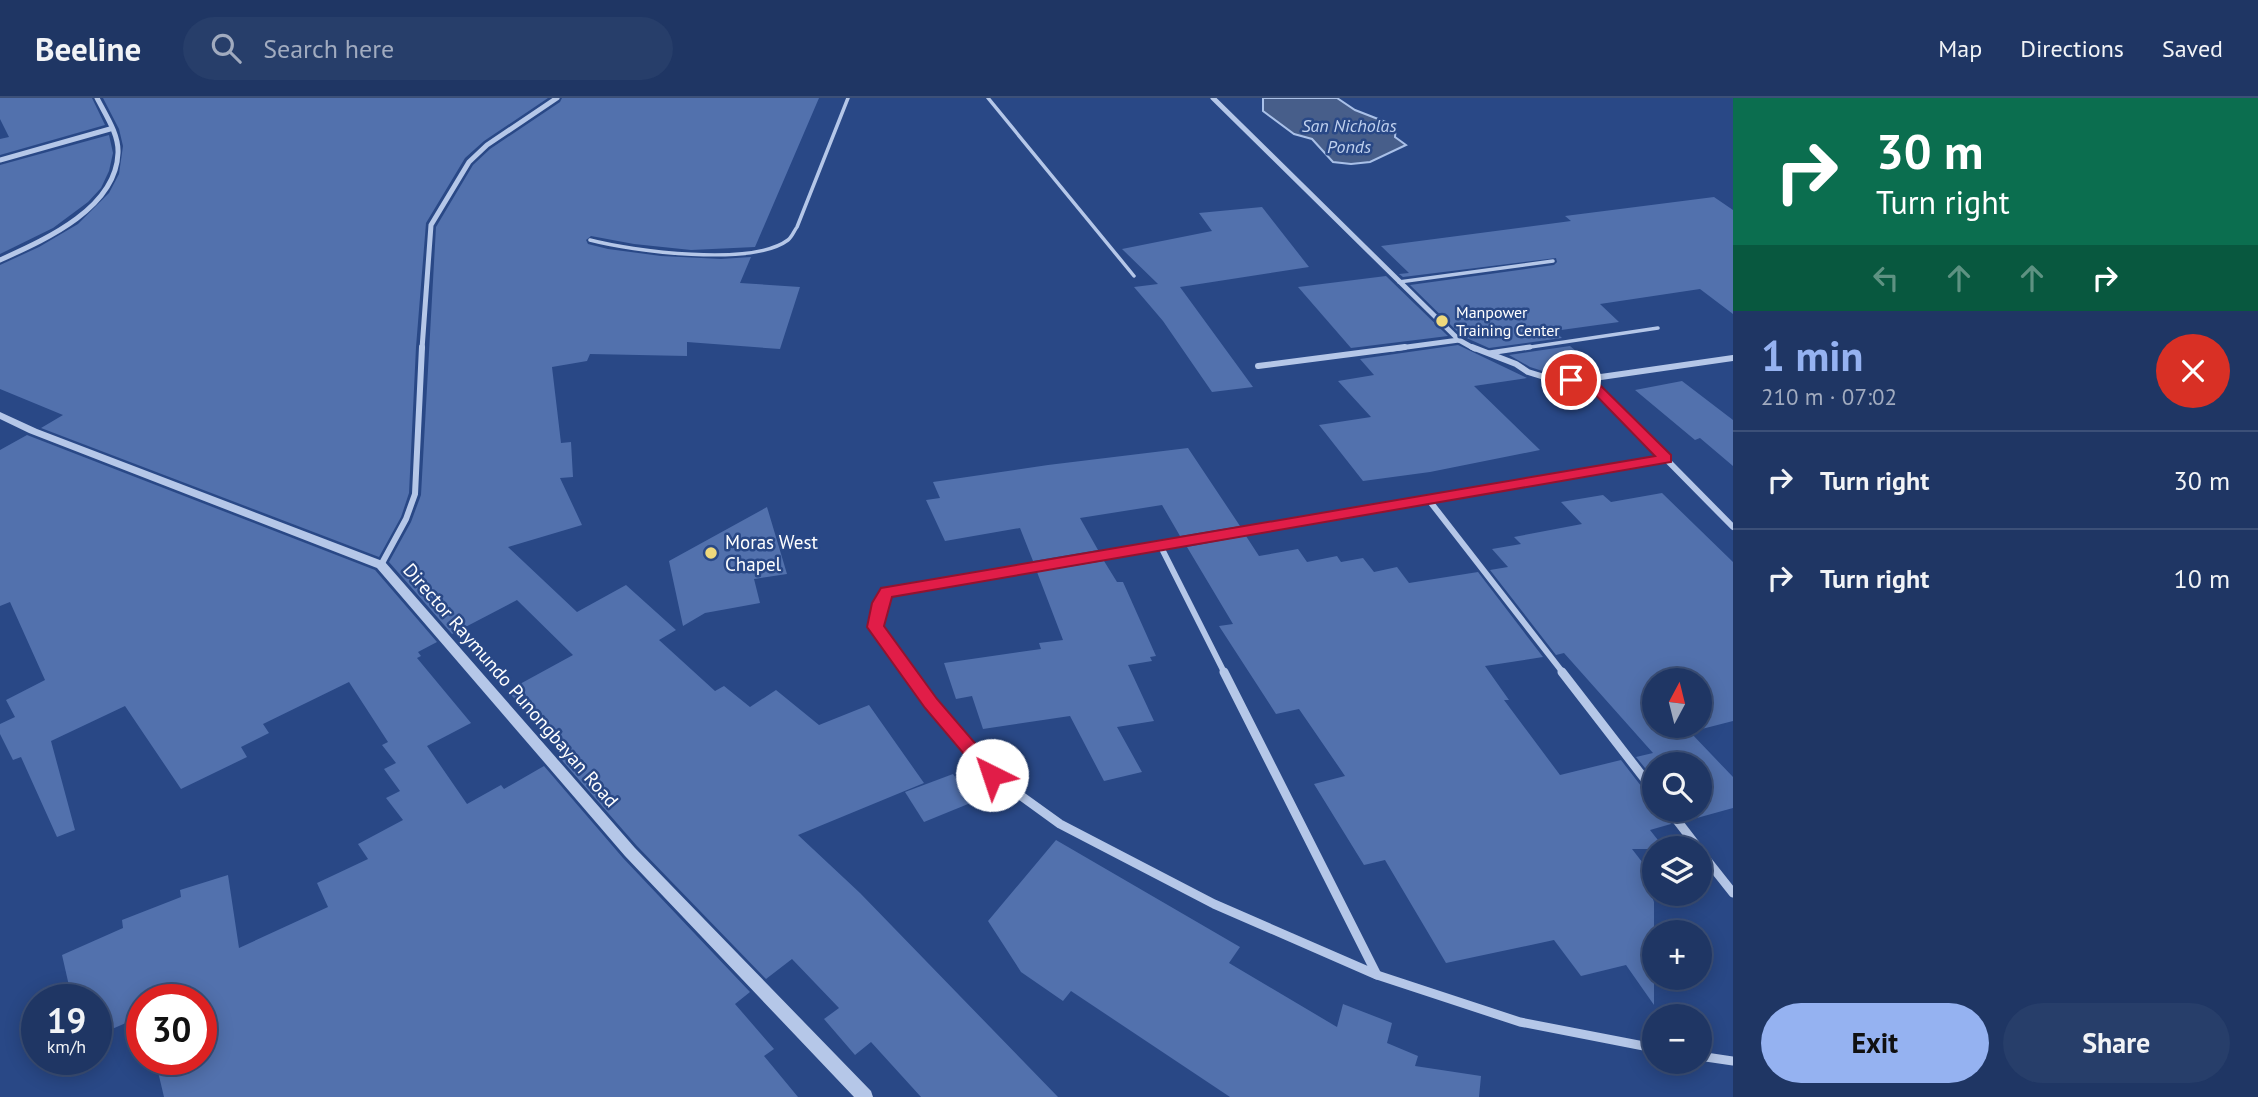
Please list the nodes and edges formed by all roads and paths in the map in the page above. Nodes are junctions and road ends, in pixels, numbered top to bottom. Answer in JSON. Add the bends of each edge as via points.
{"nodes":[{"id":1,"x":105,"y":98,"type":"edge"},
{"id":2,"x":557,"y":98,"type":"edge"},
{"id":3,"x":848,"y":98,"type":"edge"},
{"id":4,"x":988,"y":98,"type":"edge"},
{"id":5,"x":1213,"y":98,"type":"edge"},
{"id":6,"x":98,"y":99,"type":"edge"},
{"id":7,"x":110,"y":130,"type":"junction"},
{"id":8,"x":0,"y":160,"type":"edge"},
{"id":9,"x":590,"y":240,"type":"dead end"},
{"id":10,"x":0,"y":260,"type":"edge"},
{"id":11,"x":1553,"y":261,"type":"dead end"},
{"id":12,"x":1134,"y":276,"type":"dead end"},
{"id":13,"x":1399,"y":282,"type":"junction"},
{"id":14,"x":1658,"y":328,"type":"dead end"},
{"id":15,"x":1460,"y":341,"type":"junction"},
{"id":16,"x":1485,"y":354,"type":"junction"},
{"id":17,"x":1733,"y":358,"type":"edge"},
{"id":18,"x":1258,"y":366,"type":"dead end"},
{"id":19,"x":1587,"y":379,"type":"junction"},
{"id":20,"x":0,"y":415,"type":"edge"},
{"id":21,"x":1665,"y":458,"type":"junction"},
{"id":22,"x":1428,"y":499,"type":"junction"},
{"id":23,"x":1733,"y":527,"type":"edge"},
{"id":24,"x":1160,"y":545,"type":"junction"},
{"id":25,"x":381,"y":565,"type":"junction"},
{"id":26,"x":1642,"y":775,"type":"edge"},
{"id":27,"x":1678,"y":822,"type":"edge"},
{"id":28,"x":1689,"y":836,"type":"edge"},
{"id":29,"x":1712,"y":866,"type":"edge"},
{"id":30,"x":1733,"y":893,"type":"edge"},
{"id":31,"x":1377,"y":975,"type":"junction"},
{"id":32,"x":1642,"y":1046,"type":"edge"},
{"id":33,"x":1712,"y":1058,"type":"edge"},
{"id":34,"x":1733,"y":1061,"type":"edge"},
{"id":35,"x":865,"y":1097,"type":"edge"}],
"edges":[{"from":1,"to":6,"type":"street"},
{"from":2,"to":25,"type":"street","via":[[469,162],[431,225],[415,494]]},
{"from":3,"to":9,"type":"lane","via":[[797,227],[787,240],[734,253],[638,250]]},
{"from":4,"to":12,"type":"lane"},
{"from":5,"to":13,"type":"street"},
{"from":6,"to":7,"type":"street"},
{"from":7,"to":8,"type":"street"},
{"from":7,"to":10,"type":"street","via":[[119,151],[115,175],[104,193],[44,241]]},
{"from":11,"to":13,"type":"lane"},
{"from":13,"to":15,"type":"street"},
{"from":14,"to":16,"type":"lane"},
{"from":15,"to":16,"type":"street"},
{"from":15,"to":18,"type":"street"},
{"from":16,"to":19,"type":"street","via":[[1554,380]]},
{"from":17,"to":19,"type":"street"},
{"from":19,"to":21,"type":"street"},
{"from":20,"to":25,"type":"street","name":"Director Raymundo Punongbayan Road"},
{"from":21,"to":22,"type":"street"},
{"from":21,"to":23,"type":"street"},
{"from":22,"to":24,"type":"street"},
{"from":22,"to":26,"type":"street"},
{"from":24,"to":31,"type":"street"},
{"from":24,"to":31,"type":"street","via":[[887,592],[876,627],[931,703],[992,775],[1060,824],[1214,904]]},
{"from":25,"to":35,"type":"street","name":"Director Raymundo Punongbayan Road","via":[[630,852]]},
{"from":27,"to":28,"type":"street"},
{"from":29,"to":30,"type":"street"},
{"from":31,"to":32,"type":"street","via":[[1520,1022]]},
{"from":33,"to":34,"type":"street"}]}
